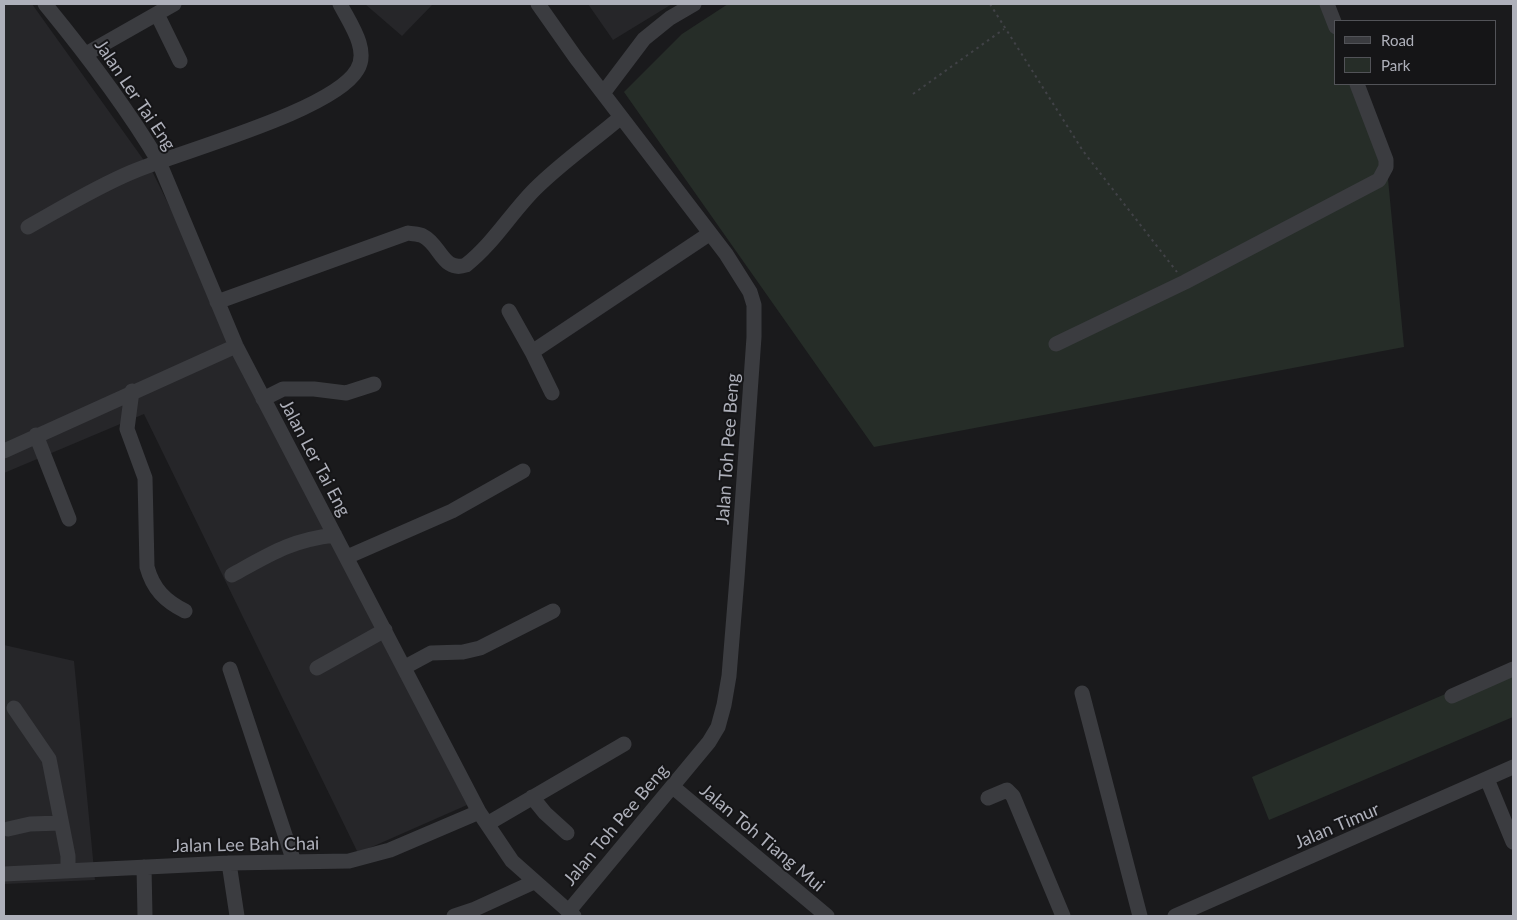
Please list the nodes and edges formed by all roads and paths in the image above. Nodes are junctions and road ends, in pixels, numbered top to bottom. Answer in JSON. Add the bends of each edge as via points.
{"nodes":[{"id":1,"x":45,"y":4,"type":"edge"},
{"id":2,"x":174,"y":4,"type":"edge"},
{"id":3,"x":340,"y":4,"type":"edge"},
{"id":4,"x":538,"y":4,"type":"edge"},
{"id":5,"x":694,"y":4,"type":"edge"},
{"id":6,"x":990,"y":4,"type":"edge"},
{"id":7,"x":1327,"y":4,"type":"edge"},
{"id":8,"x":157,"y":14,"type":"junction"},
{"id":9,"x":1334,"y":22,"type":"edge"},
{"id":10,"x":1004,"y":29,"type":"junction"},
{"id":11,"x":86,"y":54,"type":"junction"},
{"id":12,"x":180,"y":61,"type":"dead end"},
{"id":13,"x":1357,"y":85,"type":"edge"},
{"id":14,"x":604,"y":92,"type":"junction"},
{"id":15,"x":913,"y":94,"type":"dead end"},
{"id":16,"x":621,"y":117,"type":"junction"},
{"id":17,"x":159,"y":162,"type":"junction"},
{"id":18,"x":28,"y":227,"type":"dead end"},
{"id":19,"x":709,"y":234,"type":"junction"},
{"id":20,"x":1185,"y":282,"type":"junction"},
{"id":21,"x":217,"y":302,"type":"junction"},
{"id":22,"x":509,"y":311,"type":"dead end"},
{"id":23,"x":1056,"y":344,"type":"dead end"},
{"id":24,"x":236,"y":346,"type":"junction"},
{"id":25,"x":532,"y":352,"type":"junction"},
{"id":26,"x":374,"y":384,"type":"dead end"},
{"id":27,"x":132,"y":392,"type":"junction"},
{"id":28,"x":552,"y":393,"type":"dead end"},
{"id":29,"x":263,"y":399,"type":"junction"},
{"id":30,"x":36,"y":435,"type":"junction"},
{"id":31,"x":4,"y":451,"type":"edge"},
{"id":32,"x":523,"y":471,"type":"dead end"},
{"id":33,"x":69,"y":519,"type":"dead end"},
{"id":34,"x":335,"y":535,"type":"junction"},
{"id":35,"x":347,"y":556,"type":"junction"},
{"id":36,"x":232,"y":575,"type":"dead end"},
{"id":37,"x":185,"y":611,"type":"dead end"},
{"id":38,"x":552,"y":611,"type":"dead end"},
{"id":39,"x":385,"y":630,"type":"junction"},
{"id":40,"x":405,"y":667,"type":"junction"},
{"id":41,"x":317,"y":668,"type":"dead end"},
{"id":42,"x":230,"y":669,"type":"dead end"},
{"id":43,"x":1513,"y":669,"type":"edge"},
{"id":44,"x":1082,"y":693,"type":"dead end"},
{"id":45,"x":1452,"y":696,"type":"dead end"},
{"id":46,"x":14,"y":708,"type":"dead end"},
{"id":47,"x":624,"y":744,"type":"dead end"},
{"id":48,"x":1513,"y":767,"type":"edge"},
{"id":49,"x":1487,"y":779,"type":"junction"},
{"id":50,"x":673,"y":787,"type":"junction"},
{"id":51,"x":532,"y":797,"type":"junction"},
{"id":52,"x":988,"y":798,"type":"dead end"},
{"id":53,"x":483,"y":818,"type":"junction"},
{"id":54,"x":61,"y":823,"type":"junction"},
{"id":55,"x":8,"y":829,"type":"dead end"},
{"id":56,"x":567,"y":833,"type":"dead end"},
{"id":57,"x":1513,"y":842,"type":"edge"},
{"id":58,"x":294,"y":862,"type":"junction"},
{"id":59,"x":144,"y":866,"type":"junction"},
{"id":60,"x":68,"y":870,"type":"junction"},
{"id":61,"x":229,"y":871,"type":"junction"},
{"id":62,"x":4,"y":874,"type":"edge"},
{"id":63,"x":534,"y":882,"type":"junction"},
{"id":64,"x":571,"y":914,"type":"edge"},
{"id":65,"x":145,"y":916,"type":"edge"},
{"id":66,"x":237,"y":916,"type":"edge"},
{"id":67,"x":454,"y":916,"type":"edge"},
{"id":68,"x":828,"y":916,"type":"edge"},
{"id":69,"x":1063,"y":916,"type":"edge"},
{"id":70,"x":1140,"y":916,"type":"edge"},
{"id":71,"x":1175,"y":916,"type":"edge"}],
"edges":[{"from":1,"to":11,"type":"street","name":"Jalan Ler Tai Eng"},
{"from":2,"to":8,"type":"street"},
{"from":3,"to":17,"type":"street","via":[[362,50],[358,69],[347,83],[298,111]]},
{"from":4,"to":14,"type":"street","name":"Jalan Toh Pee Beng"},
{"from":5,"to":14,"type":"street","via":[[644,39]]},
{"from":6,"to":10,"type":"path"},
{"from":7,"to":9,"type":"street"},
{"from":8,"to":11,"type":"street"},
{"from":8,"to":12,"type":"street"},
{"from":10,"to":15,"type":"path"},
{"from":10,"to":20,"type":"path","via":[[1083,151]]},
{"from":11,"to":17,"type":"street","name":"Jalan Ler Tai Eng"},
{"from":13,"to":20,"type":"street","via":[[1386,160],[1379,180]]},
{"from":14,"to":16,"type":"street","name":"Jalan Toh Pee Beng"},
{"from":16,"to":19,"type":"street","name":"Jalan Toh Pee Beng"},
{"from":16,"to":21,"type":"street","via":[[552,172],[466,265],[448,264],[429,240],[422,235],[408,233]]},
{"from":17,"to":18,"type":"street","via":[[131,172]]},
{"from":17,"to":21,"type":"street","name":"Jalan Ler Tai Eng"},
{"from":19,"to":25,"type":"street"},
{"from":19,"to":50,"type":"street","name":"Jalan Toh Pee Beng","via":[[726,254],[750,292],[754,305],[753,378],[724,705],[718,727],[709,742]]},
{"from":20,"to":23,"type":"street"},
{"from":21,"to":24,"type":"street","name":"Jalan Ler Tai Eng"},
{"from":22,"to":25,"type":"street"},
{"from":24,"to":27,"type":"street"},
{"from":24,"to":29,"type":"street","name":"Jalan Ler Tai Eng"},
{"from":25,"to":28,"type":"street"},
{"from":26,"to":29,"type":"street","via":[[346,393],[284,389]]},
{"from":27,"to":30,"type":"street"},
{"from":27,"to":37,"type":"street","via":[[127,429],[145,478],[147,567],[161,596]]},
{"from":29,"to":34,"type":"street","name":"Jalan Ler Tai Eng"},
{"from":30,"to":31,"type":"street"},
{"from":30,"to":33,"type":"street"},
{"from":32,"to":35,"type":"street","via":[[452,511]]},
{"from":34,"to":35,"type":"street","name":"Jalan Ler Tai Eng"},
{"from":34,"to":36,"type":"street","via":[[288,544]]},
{"from":35,"to":39,"type":"street","name":"Jalan Ler Tai Eng"},
{"from":38,"to":40,"type":"street","via":[[480,648],[430,653]]},
{"from":39,"to":40,"type":"street","name":"Jalan Ler Tai Eng"},
{"from":39,"to":41,"type":"street"},
{"from":40,"to":53,"type":"street","name":"Jalan Ler Tai Eng"},
{"from":42,"to":58,"type":"street"},
{"from":43,"to":45,"type":"street"},
{"from":44,"to":70,"type":"street"},
{"from":46,"to":54,"type":"street","via":[[49,759]]},
{"from":47,"to":51,"type":"street","name":"Jalan Lee Bah Chai"},
{"from":48,"to":49,"type":"street","name":"Jalan Timur"},
{"from":49,"to":57,"type":"street"},
{"from":49,"to":71,"type":"street","name":"Jalan Timur"},
{"from":50,"to":64,"type":"street","name":"Jalan Toh Pee Beng"},
{"from":50,"to":68,"type":"street","name":"Jalan Toh Tiang Mui"},
{"from":51,"to":53,"type":"street","name":"Jalan Lee Bah Chai"},
{"from":51,"to":56,"type":"street"},
{"from":52,"to":69,"type":"street","via":[[1007,790],[1013,796]]},
{"from":53,"to":58,"type":"street","name":"Jalan Lee Bah Chai","via":[[371,857],[341,862]]},
{"from":53,"to":63,"type":"street","name":"Jalan Ler Tai Eng","via":[[512,861]]},
{"from":54,"to":55,"type":"street"},
{"from":54,"to":60,"type":"street"},
{"from":58,"to":61,"type":"street","name":"Jalan Lee Bah Chai"},
{"from":59,"to":60,"type":"street","name":"Jalan Lee Bah Chai"},
{"from":59,"to":61,"type":"street","name":"Jalan Lee Bah Chai"},
{"from":59,"to":65,"type":"street"},
{"from":60,"to":62,"type":"street","name":"Jalan Lee Bah Chai"},
{"from":61,"to":66,"type":"street"},
{"from":63,"to":64,"type":"street","name":"Jalan Ler Tai Eng"},
{"from":63,"to":67,"type":"street"}]}
